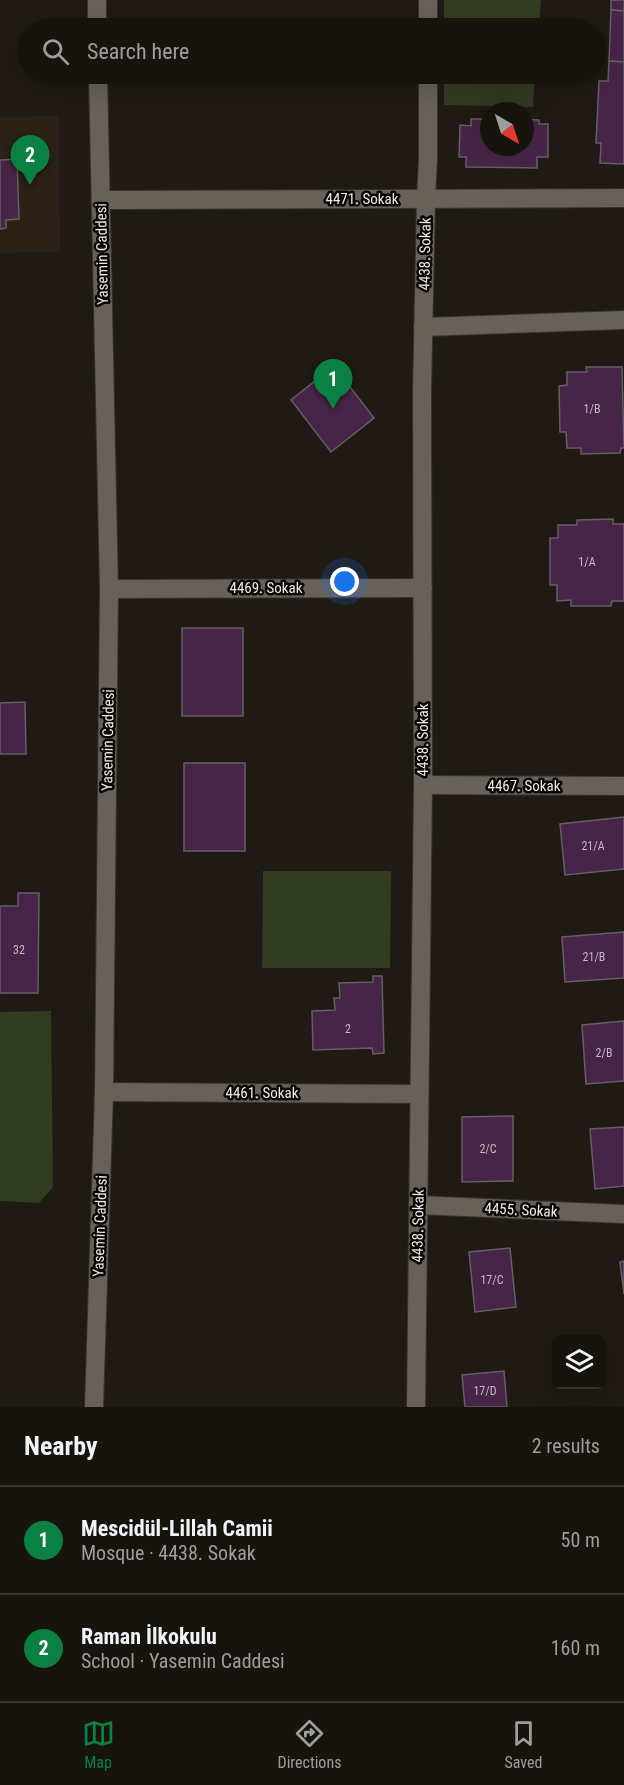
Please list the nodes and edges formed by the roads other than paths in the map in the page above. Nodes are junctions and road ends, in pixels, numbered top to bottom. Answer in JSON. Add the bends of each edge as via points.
{"nodes":[{"id":1,"x":97,"y":0,"type":"edge"},
{"id":2,"x":428,"y":0,"type":"edge"},
{"id":3,"x":97,"y":18,"type":"edge"},
{"id":4,"x":428,"y":18,"type":"edge"},
{"id":5,"x":98,"y":84,"type":"edge"},
{"id":6,"x":428,"y":84,"type":"edge"},
{"id":7,"x":426,"y":198,"type":"junction"},
{"id":8,"x":624,"y":198,"type":"edge"},
{"id":9,"x":101,"y":200,"type":"junction"},
{"id":10,"x":624,"y":320,"type":"edge"},
{"id":11,"x":423,"y":327,"type":"junction"},
{"id":12,"x":423,"y":588,"type":"junction"},
{"id":13,"x":109,"y":589,"type":"junction"},
{"id":14,"x":423,"y":786,"type":"junction"},
{"id":15,"x":624,"y":786,"type":"edge"},
{"id":16,"x":104,"y":1092,"type":"junction"},
{"id":17,"x":419,"y":1094,"type":"junction"},
{"id":18,"x":418,"y":1205,"type":"junction"},
{"id":19,"x":624,"y":1214,"type":"edge"},
{"id":20,"x":94,"y":1407,"type":"edge"},
{"id":21,"x":416,"y":1407,"type":"edge"}],
"edges":[{"from":1,"to":3,"type":"street"},
{"from":2,"to":4,"type":"street"},
{"from":5,"to":9,"type":"street","name":"Yasemin Caddesi"},
{"from":6,"to":7,"type":"street","name":"4438. Sokak"},
{"from":7,"to":8,"type":"street","name":"4471. Sokak"},
{"from":7,"to":9,"type":"street","name":"4471. Sokak"},
{"from":7,"to":11,"type":"street","name":"4438. Sokak"},
{"from":9,"to":13,"type":"street","name":"Yasemin Caddesi"},
{"from":10,"to":11,"type":"street"},
{"from":11,"to":12,"type":"street","name":"4438. Sokak"},
{"from":12,"to":13,"type":"street","name":"4469. Sokak"},
{"from":12,"to":14,"type":"street","name":"4438. Sokak"},
{"from":13,"to":16,"type":"street","name":"Yasemin Caddesi"},
{"from":14,"to":15,"type":"street","name":"4467. Sokak"},
{"from":14,"to":17,"type":"street","name":"4438. Sokak"},
{"from":16,"to":17,"type":"street","name":"4461. Sokak"},
{"from":16,"to":20,"type":"street","name":"Yasemin Caddesi"},
{"from":17,"to":18,"type":"street","name":"4438. Sokak"},
{"from":18,"to":19,"type":"street","name":"4455. Sokak"},
{"from":18,"to":21,"type":"street","name":"4438. Sokak"}]}
